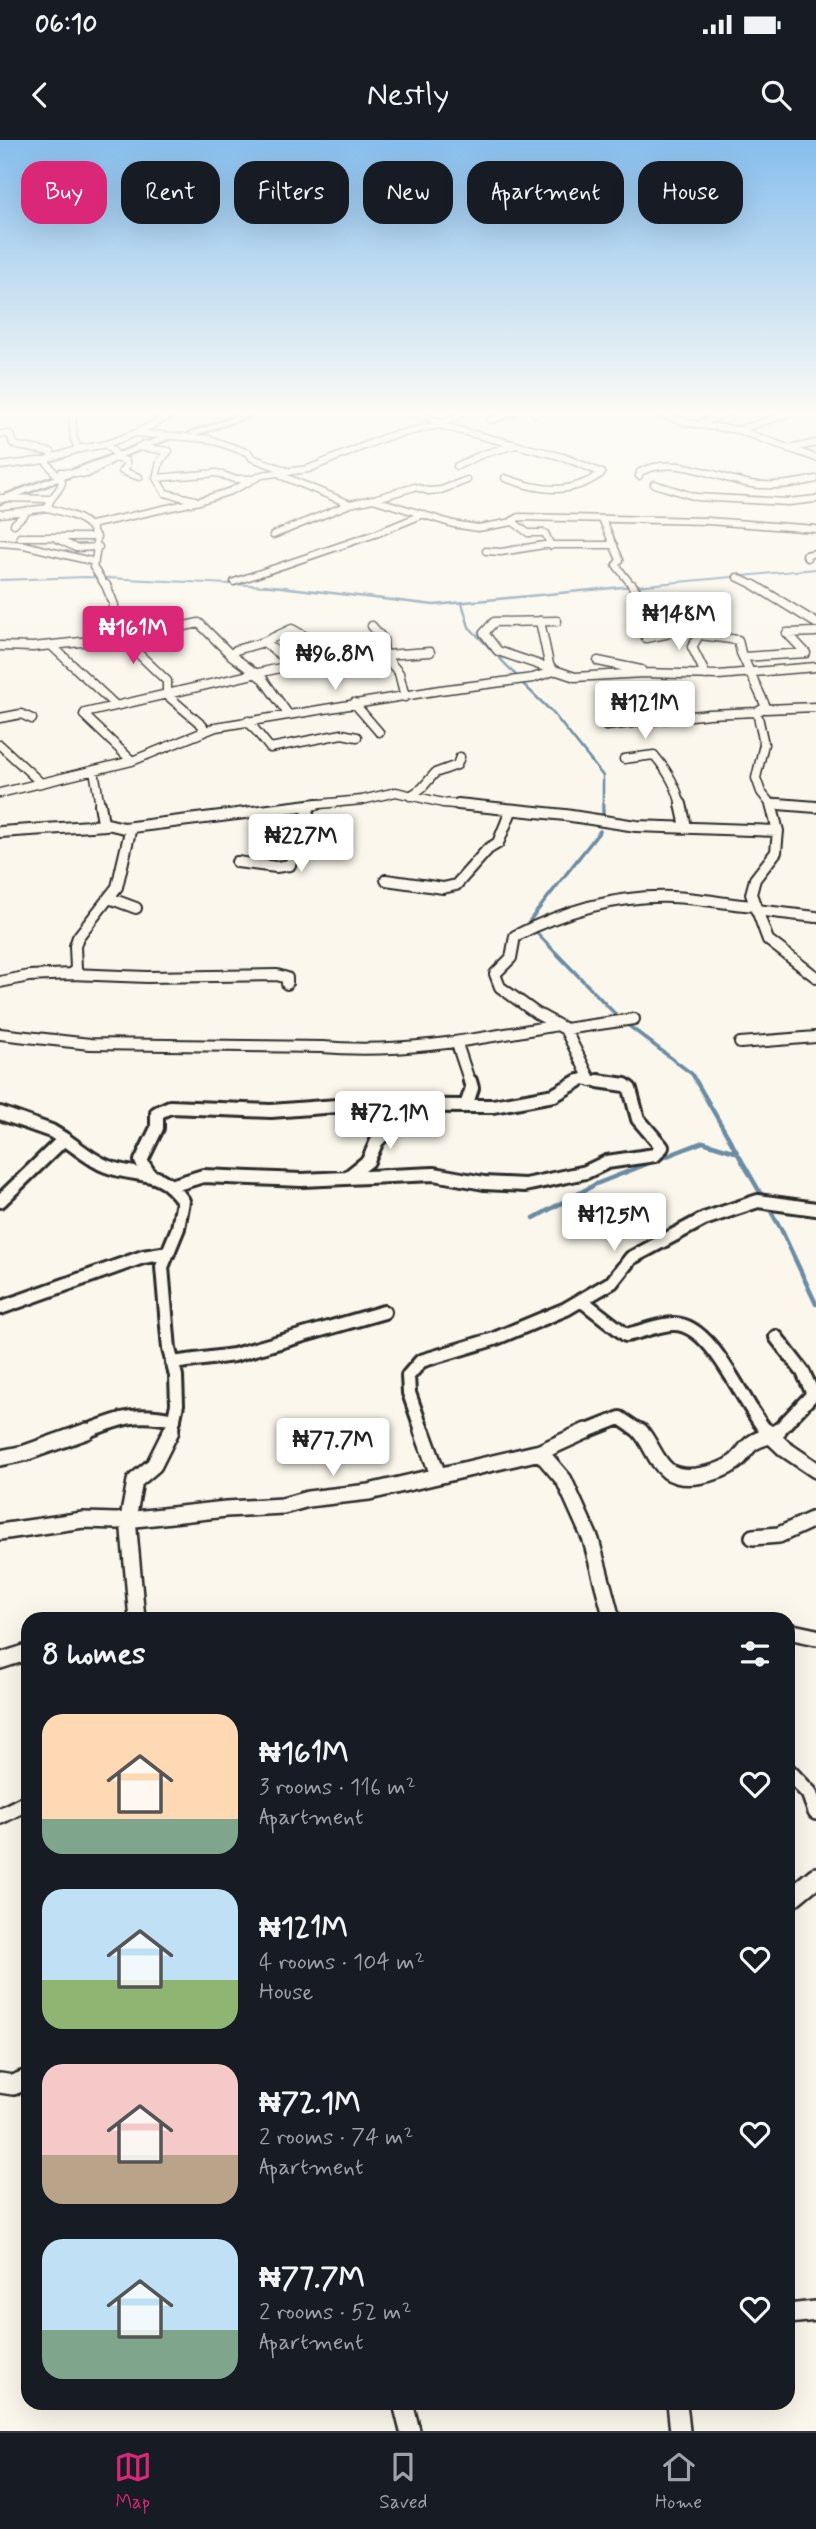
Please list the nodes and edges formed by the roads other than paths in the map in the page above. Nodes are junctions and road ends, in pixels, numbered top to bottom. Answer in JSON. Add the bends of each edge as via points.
{"nodes":[{"id":1,"x":20,"y":520,"type":"edge"},
{"id":2,"x":82,"y":520,"type":"edge"},
{"id":3,"x":114,"y":520,"type":"edge"},
{"id":4,"x":311,"y":520,"type":"edge"},
{"id":5,"x":409,"y":520,"type":"edge"},
{"id":6,"x":441,"y":520,"type":"edge"},
{"id":7,"x":516,"y":520,"type":"edge"},
{"id":8,"x":580,"y":520,"type":"edge"},
{"id":9,"x":603,"y":521,"type":"junction"},
{"id":10,"x":708,"y":521,"type":"joint"},
{"id":11,"x":513,"y":522,"type":"junction"},
{"id":12,"x":14,"y":524,"type":"dead end"},
{"id":13,"x":91,"y":525,"type":"junction"},
{"id":14,"x":816,"y":529,"type":"edge"},
{"id":15,"x":273,"y":535,"type":"dead end"},
{"id":16,"x":6,"y":537,"type":"dead end"},
{"id":17,"x":97,"y":537,"type":"junction"},
{"id":18,"x":57,"y":538,"type":"junction"},
{"id":19,"x":0,"y":543,"type":"edge"},
{"id":20,"x":614,"y":545,"type":"junction"},
{"id":21,"x":551,"y":546,"type":"junction"},
{"id":22,"x":99,"y":547,"type":"junction"},
{"id":23,"x":486,"y":551,"type":"dead end"},
{"id":24,"x":816,"y":553,"type":"edge"},
{"id":25,"x":807,"y":558,"type":"dead end"},
{"id":26,"x":94,"y":562,"type":"junction"},
{"id":27,"x":737,"y":577,"type":"dead end"},
{"id":28,"x":234,"y":582,"type":"dead end"},
{"id":29,"x":650,"y":603,"type":"dead end"},
{"id":30,"x":540,"y":621,"type":"junction"},
{"id":31,"x":557,"y":621,"type":"dead end"},
{"id":32,"x":816,"y":623,"type":"edge"},
{"id":33,"x":372,"y":626,"type":"dead end"},
{"id":34,"x":816,"y":632,"type":"edge"},
{"id":35,"x":700,"y":635,"type":"junction"},
{"id":36,"x":306,"y":637,"type":"dead end"},
{"id":37,"x":646,"y":638,"type":"dead end"},
{"id":38,"x":123,"y":639,"type":"junction"},
{"id":39,"x":100,"y":640,"type":"junction"},
{"id":40,"x":264,"y":642,"type":"junction"},
{"id":41,"x":0,"y":646,"type":"edge"},
{"id":42,"x":52,"y":646,"type":"junction"},
{"id":43,"x":430,"y":652,"type":"dead end"},
{"id":44,"x":806,"y":653,"type":"junction"},
{"id":45,"x":231,"y":655,"type":"junction"},
{"id":46,"x":387,"y":656,"type":"junction"},
{"id":47,"x":743,"y":657,"type":"junction"},
{"id":48,"x":816,"y":660,"type":"edge"},
{"id":49,"x":598,"y":661,"type":"dead end"},
{"id":50,"x":816,"y":667,"type":"edge"},
{"id":51,"x":330,"y":670,"type":"dead end"},
{"id":52,"x":554,"y":671,"type":"junction"},
{"id":53,"x":256,"y":673,"type":"junction"},
{"id":54,"x":652,"y":673,"type":"junction"},
{"id":55,"x":750,"y":673,"type":"junction"},
{"id":56,"x":706,"y":675,"type":"junction"},
{"id":57,"x":169,"y":693,"type":"junction"},
{"id":58,"x":405,"y":697,"type":"junction"},
{"id":59,"x":354,"y":703,"type":"junction"},
{"id":60,"x":114,"y":704,"type":"junction"},
{"id":61,"x":816,"y":707,"type":"edge"},
{"id":62,"x":762,"y":711,"type":"junction"},
{"id":63,"x":288,"y":715,"type":"junction"},
{"id":64,"x":0,"y":718,"type":"edge"},
{"id":65,"x":32,"y":719,"type":"dead end"},
{"id":66,"x":248,"y":721,"type":"junction"},
{"id":67,"x":607,"y":726,"type":"dead end"},
{"id":68,"x":202,"y":732,"type":"junction"},
{"id":69,"x":379,"y":732,"type":"dead end"},
{"id":70,"x":356,"y":737,"type":"dead end"},
{"id":71,"x":0,"y":745,"type":"edge"},
{"id":72,"x":460,"y":757,"type":"dead end"},
{"id":73,"x":624,"y":759,"type":"dead end"},
{"id":74,"x":132,"y":761,"type":"junction"},
{"id":75,"x":94,"y":770,"type":"junction"},
{"id":76,"x":41,"y":783,"type":"junction"},
{"id":77,"x":0,"y":793,"type":"edge"},
{"id":78,"x":410,"y":796,"type":"junction"},
{"id":79,"x":771,"y":804,"type":"junction"},
{"id":80,"x":310,"y":806,"type":"junction"},
{"id":81,"x":816,"y":807,"type":"edge"},
{"id":82,"x":511,"y":811,"type":"junction"},
{"id":83,"x":106,"y":825,"type":"junction"},
{"id":84,"x":131,"y":827,"type":"junction"},
{"id":85,"x":686,"y":827,"type":"junction"},
{"id":86,"x":778,"y":831,"type":"junction"},
{"id":87,"x":0,"y":832,"type":"edge"},
{"id":88,"x":237,"y":862,"type":"dead end"},
{"id":89,"x":386,"y":880,"type":"dead end"},
{"id":90,"x":109,"y":898,"type":"junction"},
{"id":91,"x":136,"y":908,"type":"dead end"},
{"id":92,"x":755,"y":908,"type":"junction"},
{"id":93,"x":816,"y":917,"type":"edge"},
{"id":94,"x":71,"y":974,"type":"junction"},
{"id":95,"x":816,"y":977,"type":"edge"},
{"id":96,"x":0,"y":982,"type":"edge"},
{"id":97,"x":287,"y":984,"type":"dead end"},
{"id":98,"x":634,"y":1019,"type":"dead end"},
{"id":99,"x":561,"y":1027,"type":"junction"},
{"id":100,"x":0,"y":1034,"type":"edge"},
{"id":101,"x":816,"y":1037,"type":"edge"},
{"id":102,"x":740,"y":1043,"type":"dead end"},
{"id":103,"x":457,"y":1044,"type":"junction"},
{"id":104,"x":591,"y":1080,"type":"junction"},
{"id":105,"x":412,"y":1105,"type":"junction"},
{"id":106,"x":466,"y":1106,"type":"junction"},
{"id":107,"x":0,"y":1113,"type":"edge"},
{"id":108,"x":64,"y":1139,"type":"junction"},
{"id":109,"x":148,"y":1172,"type":"junction"},
{"id":110,"x":348,"y":1178,"type":"junction"},
{"id":111,"x":174,"y":1185,"type":"junction"},
{"id":112,"x":0,"y":1201,"type":"edge"},
{"id":113,"x":816,"y":1209,"type":"edge"},
{"id":114,"x":168,"y":1253,"type":"junction"},
{"id":115,"x":581,"y":1300,"type":"junction"},
{"id":116,"x":0,"y":1308,"type":"edge"},
{"id":117,"x":384,"y":1312,"type":"dead end"},
{"id":118,"x":776,"y":1337,"type":"dead end"},
{"id":119,"x":172,"y":1363,"type":"junction"},
{"id":120,"x":174,"y":1420,"type":"junction"},
{"id":121,"x":772,"y":1435,"type":"junction"},
{"id":122,"x":540,"y":1452,"type":"junction"},
{"id":123,"x":0,"y":1458,"type":"edge"},
{"id":124,"x":816,"y":1469,"type":"edge"},
{"id":125,"x":438,"y":1475,"type":"junction"},
{"id":126,"x":816,"y":1518,"type":"edge"},
{"id":127,"x":128,"y":1520,"type":"junction"},
{"id":128,"x":0,"y":1532,"type":"edge"},
{"id":129,"x":753,"y":1537,"type":"dead end"},
{"id":130,"x":136,"y":1612,"type":"edge"},
{"id":131,"x":610,"y":1612,"type":"edge"},
{"id":132,"x":795,"y":1632,"type":"edge"},
{"id":133,"x":816,"y":1637,"type":"edge"},
{"id":134,"x":21,"y":1654,"type":"edge"},
{"id":135,"x":0,"y":1661,"type":"edge"},
{"id":136,"x":795,"y":1778,"type":"edge"},
{"id":137,"x":21,"y":1806,"type":"edge"},
{"id":138,"x":816,"y":1812,"type":"edge"},
{"id":139,"x":0,"y":1816,"type":"edge"},
{"id":140,"x":816,"y":1877,"type":"edge"},
{"id":141,"x":795,"y":1894,"type":"edge"},
{"id":142,"x":21,"y":2082,"type":"edge"},
{"id":143,"x":0,"y":2083,"type":"edge"},
{"id":144,"x":816,"y":2311,"type":"edge"},
{"id":145,"x":795,"y":2313,"type":"edge"},
{"id":146,"x":405,"y":2410,"type":"edge"},
{"id":147,"x":678,"y":2410,"type":"edge"},
{"id":148,"x":410,"y":2431,"type":"edge"},
{"id":149,"x":680,"y":2431,"type":"edge"}],
"edges":[{"from":1,"to":12,"type":"street"},
{"from":2,"to":13,"type":"street"},
{"from":3,"to":13,"type":"street"},
{"from":4,"to":15,"type":"street"},
{"from":5,"to":28,"type":"street"},
{"from":6,"to":11,"type":"street","via":[[478,528]]},
{"from":7,"to":11,"type":"street"},
{"from":8,"to":9,"type":"street"},
{"from":9,"to":10,"type":"street"},
{"from":9,"to":20,"type":"street"},
{"from":10,"to":14,"type":"street"},
{"from":11,"to":21,"type":"street","via":[[528,533],[545,533]]},
{"from":13,"to":17,"type":"street"},
{"from":16,"to":18,"type":"street"},
{"from":17,"to":18,"type":"street"},
{"from":17,"to":22,"type":"street"},
{"from":18,"to":22,"type":"street","via":[[76,548]]},
{"from":19,"to":26,"type":"street","via":[[24,543]]},
{"from":20,"to":21,"type":"street"},
{"from":20,"to":29,"type":"street","via":[[620,560],[616,565]]},
{"from":21,"to":23,"type":"street"},
{"from":22,"to":26,"type":"street"},
{"from":24,"to":25,"type":"street"},
{"from":26,"to":39,"type":"street","via":[[114,605]]},
{"from":27,"to":32,"type":"street"},
{"from":30,"to":31,"type":"street"},
{"from":30,"to":52,"type":"street"},
{"from":30,"to":52,"type":"street","via":[[494,622],[484,633],[498,651]]},
{"from":33,"to":46,"type":"street","via":[[383,639]]},
{"from":34,"to":44,"type":"street","via":[[787,633]]},
{"from":35,"to":37,"type":"street","via":[[701,627],[665,626],[666,634]]},
{"from":35,"to":47,"type":"street","via":[[738,640]]},
{"from":35,"to":56,"type":"street","via":[[692,647]]},
{"from":36,"to":40,"type":"street","via":[[292,629]]},
{"from":38,"to":39,"type":"street"},
{"from":38,"to":45,"type":"street","via":[[199,624]]},
{"from":38,"to":57,"type":"street","via":[[167,681]]},
{"from":39,"to":42,"type":"street"},
{"from":40,"to":45,"type":"street"},
{"from":40,"to":53,"type":"street","via":[[293,665]]},
{"from":41,"to":42,"type":"street"},
{"from":42,"to":60,"type":"street"},
{"from":43,"to":46,"type":"street"},
{"from":44,"to":47,"type":"street"},
{"from":44,"to":48,"type":"street"},
{"from":45,"to":53,"type":"street"},
{"from":46,"to":51,"type":"street"},
{"from":46,"to":58,"type":"street","via":[[406,688]]},
{"from":47,"to":55,"type":"street"},
{"from":49,"to":54,"type":"street"},
{"from":50,"to":55,"type":"street"},
{"from":52,"to":54,"type":"street","via":[[586,678]]},
{"from":52,"to":58,"type":"street"},
{"from":53,"to":57,"type":"street"},
{"from":53,"to":63,"type":"street"},
{"from":54,"to":56,"type":"street"},
{"from":55,"to":56,"type":"street"},
{"from":55,"to":62,"type":"street"},
{"from":57,"to":60,"type":"street"},
{"from":57,"to":68,"type":"street","via":[[203,726]]},
{"from":58,"to":59,"type":"street"},
{"from":59,"to":63,"type":"street"},
{"from":59,"to":69,"type":"street"},
{"from":60,"to":74,"type":"street","via":[[84,715]]},
{"from":61,"to":62,"type":"street"},
{"from":62,"to":67,"type":"street"},
{"from":62,"to":79,"type":"street","via":[[764,744],[756,778]]},
{"from":63,"to":66,"type":"street"},
{"from":64,"to":65,"type":"street","via":[[21,714]]},
{"from":66,"to":68,"type":"street"},
{"from":66,"to":70,"type":"street","via":[[270,748],[342,734]]},
{"from":68,"to":74,"type":"street"},
{"from":71,"to":76,"type":"street"},
{"from":72,"to":78,"type":"street","via":[[457,765],[435,773]]},
{"from":73,"to":85,"type":"street","via":[[654,755],[678,793]]},
{"from":74,"to":75,"type":"street"},
{"from":75,"to":76,"type":"street"},
{"from":75,"to":83,"type":"street"},
{"from":76,"to":77,"type":"street"},
{"from":78,"to":80,"type":"street","via":[[396,792]]},
{"from":78,"to":82,"type":"street"},
{"from":79,"to":81,"type":"street"},
{"from":79,"to":86,"type":"street"},
{"from":80,"to":84,"type":"street"},
{"from":80,"to":88,"type":"street","via":[[290,865]]},
{"from":82,"to":85,"type":"street","via":[[636,827]]},
{"from":82,"to":89,"type":"street","via":[[498,843],[456,885],[443,888]]},
{"from":83,"to":84,"type":"street"},
{"from":83,"to":87,"type":"street"},
{"from":84,"to":90,"type":"street","via":[[117,887]]},
{"from":85,"to":86,"type":"street"},
{"from":86,"to":92,"type":"street","via":[[776,852],[755,878],[751,894]]},
{"from":90,"to":91,"type":"street"},
{"from":90,"to":94,"type":"street","via":[[78,937],[76,969]]},
{"from":92,"to":93,"type":"street"},
{"from":92,"to":95,"type":"street","via":[[768,940]]},
{"from":92,"to":99,"type":"street","via":[[673,897],[627,899],[578,911],[515,936],[511,961],[495,974],[500,987]]},
{"from":94,"to":96,"type":"street"},
{"from":94,"to":97,"type":"street","via":[[277,975],[287,978]]},
{"from":98,"to":99,"type":"street"},
{"from":99,"to":103,"type":"street"},
{"from":99,"to":104,"type":"street"},
{"from":100,"to":103,"type":"street","via":[[90,1044],[354,1050]]},
{"from":101,"to":102,"type":"street"},
{"from":103,"to":106,"type":"street","via":[[472,1088]]},
{"from":104,"to":106,"type":"street","via":[[582,1079],[554,1095]]},
{"from":104,"to":110,"type":"street","via":[[630,1089],[638,1119],[660,1142],[660,1152],[525,1185],[435,1174]]},
{"from":105,"to":106,"type":"street"},
{"from":105,"to":109,"type":"street","via":[[271,1111],[170,1107],[158,1113],[157,1128],[141,1161]]},
{"from":105,"to":110,"type":"street","via":[[377,1141],[368,1161]]},
{"from":107,"to":108,"type":"street","via":[[24,1125],[59,1133]]},
{"from":108,"to":109,"type":"street","via":[[110,1168]]},
{"from":108,"to":112,"type":"street"},
{"from":109,"to":111,"type":"street"},
{"from":110,"to":111,"type":"street","via":[[203,1175]]},
{"from":111,"to":114,"type":"street","via":[[183,1201]]},
{"from":113,"to":115,"type":"street","via":[[758,1201],[704,1219],[631,1258],[612,1282]]},
{"from":114,"to":116,"type":"street","via":[[130,1261]]},
{"from":114,"to":119,"type":"street","via":[[162,1267],[163,1300]]},
{"from":115,"to":121,"type":"street","via":[[626,1335],[670,1323],[700,1335]]},
{"from":115,"to":125,"type":"street","via":[[494,1339],[421,1361],[408,1376],[409,1393]]},
{"from":117,"to":119,"type":"street","via":[[234,1355]]},
{"from":118,"to":121,"type":"street","via":[[803,1372],[813,1394]]},
{"from":119,"to":120,"type":"street","via":[[177,1404]]},
{"from":120,"to":123,"type":"street","via":[[148,1414],[126,1417]]},
{"from":120,"to":127,"type":"street","via":[[154,1465],[135,1481]]},
{"from":121,"to":122,"type":"street","via":[[747,1447],[734,1463],[695,1474],[668,1471],[642,1430],[620,1418]]},
{"from":121,"to":124,"type":"street"},
{"from":122,"to":125,"type":"street"},
{"from":122,"to":131,"type":"street","via":[[564,1480],[591,1540]]},
{"from":125,"to":127,"type":"street","via":[[283,1506]]},
{"from":126,"to":129,"type":"street","via":[[779,1535]]},
{"from":127,"to":128,"type":"street","via":[[83,1520]]},
{"from":127,"to":130,"type":"street"},
{"from":132,"to":133,"type":"street"},
{"from":134,"to":135,"type":"street"},
{"from":136,"to":138,"type":"street","via":[[809,1793]]},
{"from":137,"to":139,"type":"street"},
{"from":140,"to":141,"type":"street"},
{"from":142,"to":143,"type":"street"},
{"from":144,"to":145,"type":"street"},
{"from":146,"to":148,"type":"street"},
{"from":147,"to":149,"type":"street"}]}
